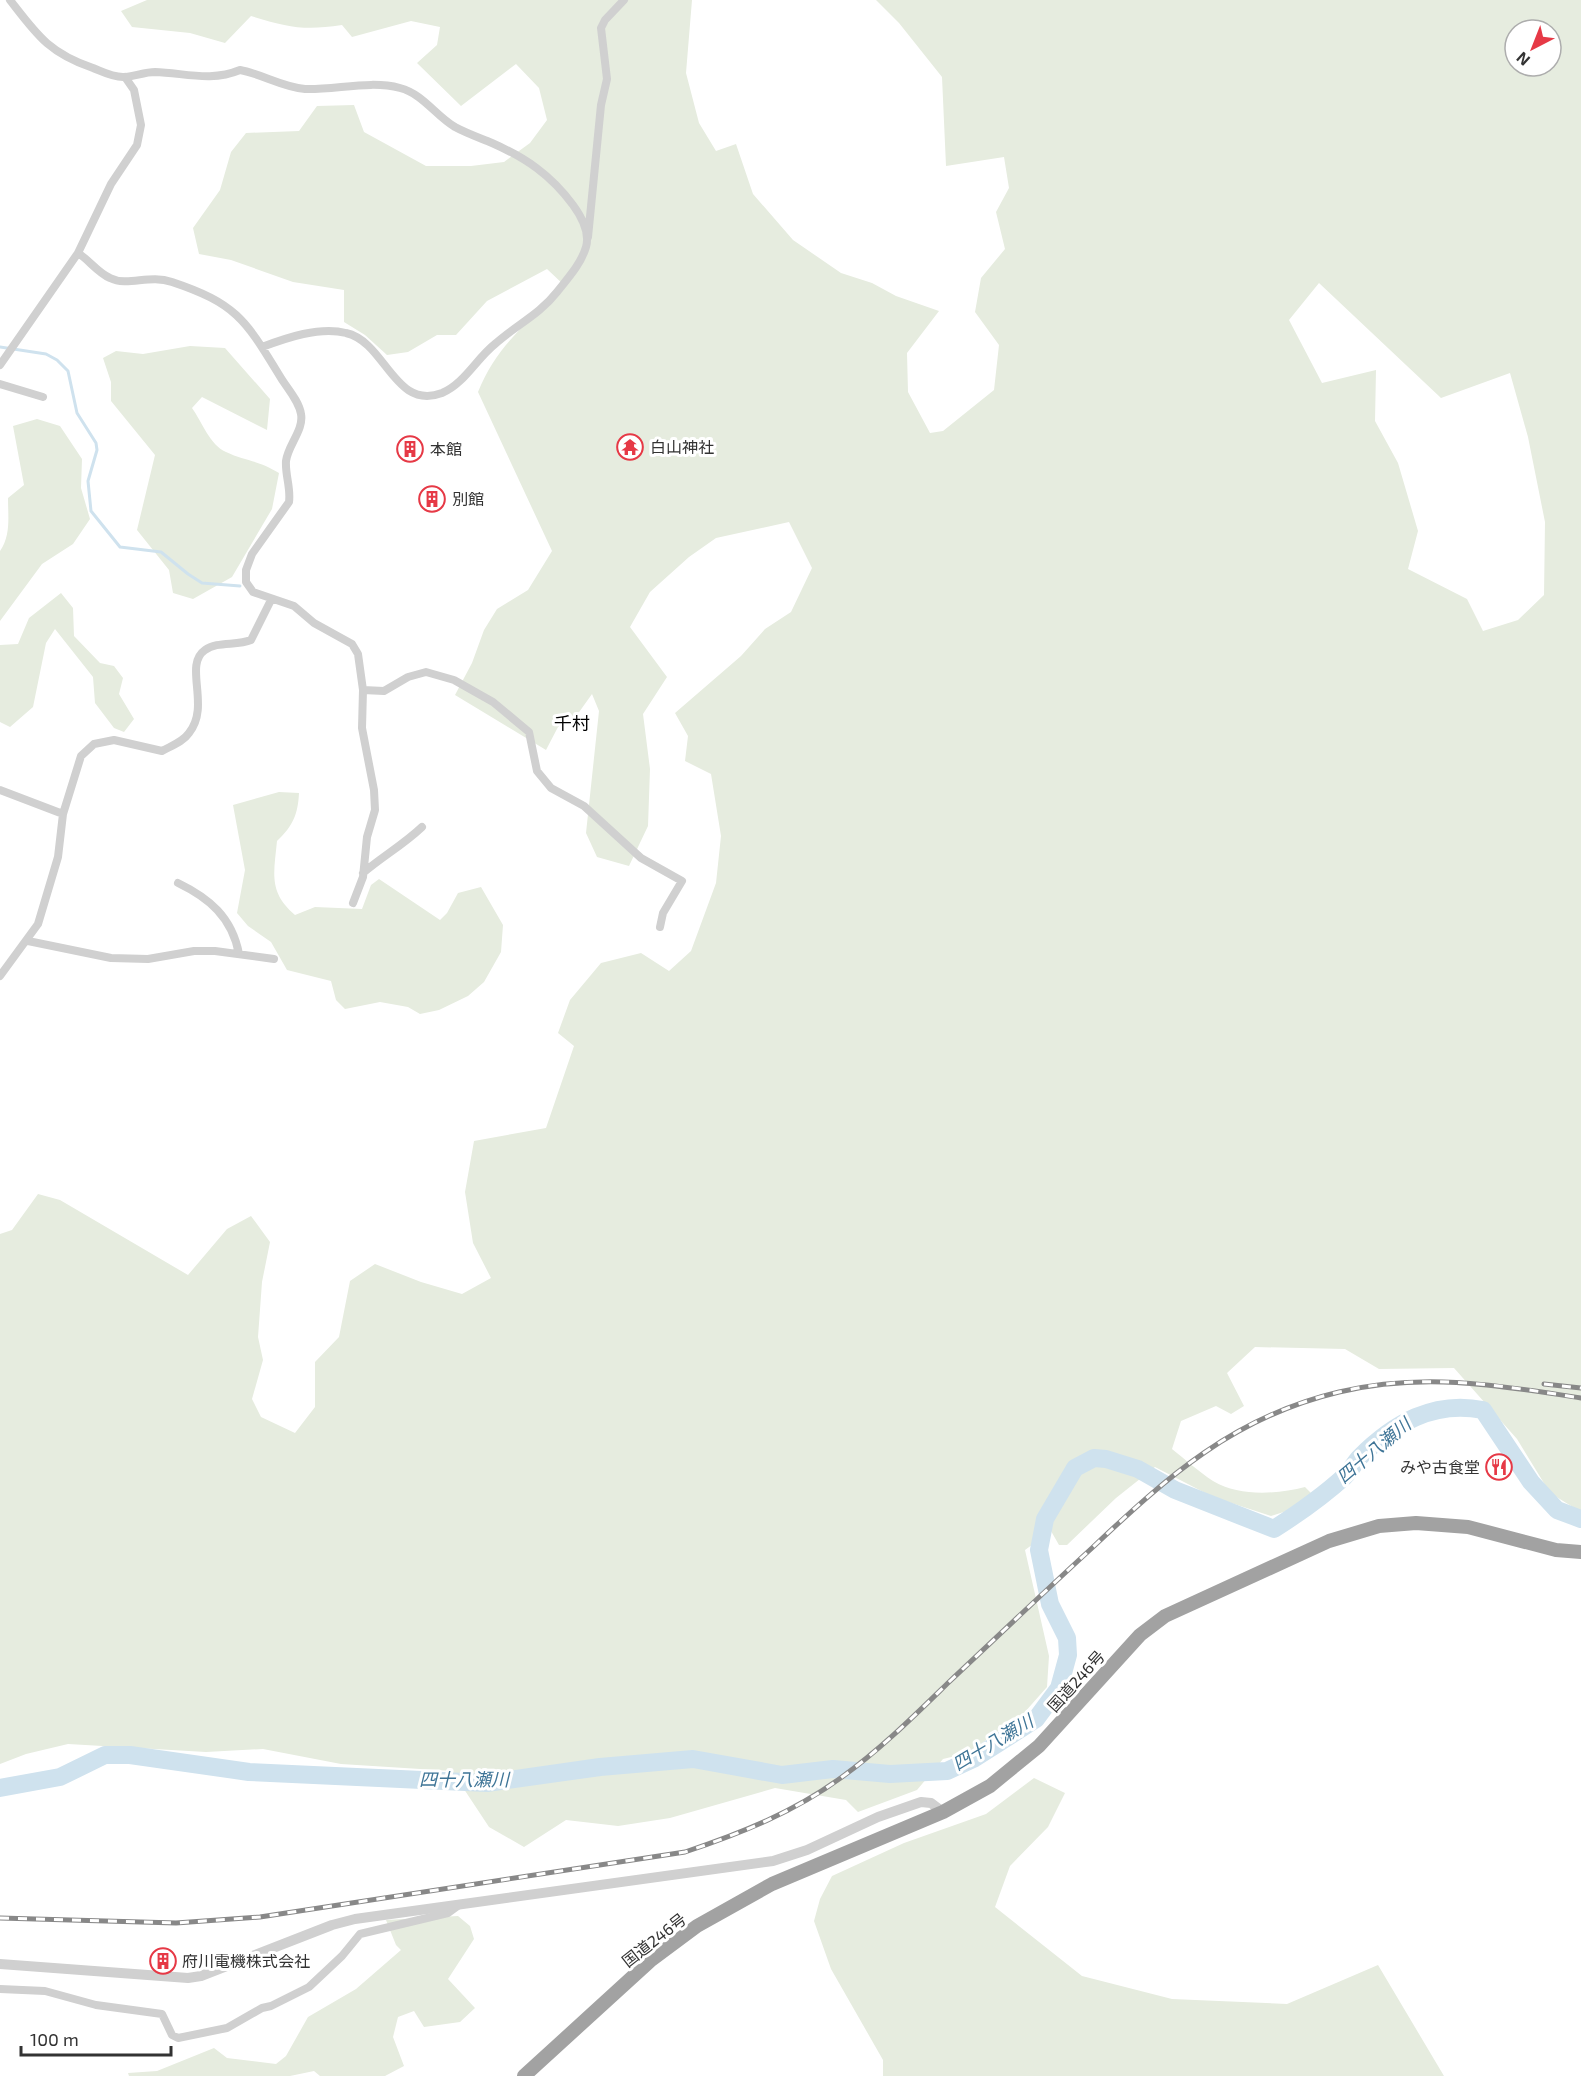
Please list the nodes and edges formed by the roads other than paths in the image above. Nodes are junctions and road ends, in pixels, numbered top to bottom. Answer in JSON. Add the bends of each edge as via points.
{"nodes":[{"id":1,"x":10,"y":0,"type":"edge"},
{"id":2,"x":624,"y":0,"type":"edge"},
{"id":3,"x":125,"y":77,"type":"junction"},
{"id":4,"x":588,"y":237,"type":"junction"},
{"id":5,"x":78,"y":252,"type":"junction"},
{"id":6,"x":262,"y":346,"type":"junction"},
{"id":7,"x":0,"y":365,"type":"edge"},
{"id":8,"x":0,"y":384,"type":"edge"},
{"id":9,"x":43,"y":397,"type":"dead end"},
{"id":10,"x":271,"y":600,"type":"junction"},
{"id":11,"x":363,"y":690,"type":"junction"},
{"id":12,"x":0,"y":790,"type":"edge"},
{"id":13,"x":63,"y":814,"type":"junction"},
{"id":14,"x":422,"y":826,"type":"dead end"},
{"id":15,"x":363,"y":873,"type":"junction"},
{"id":16,"x":178,"y":883,"type":"dead end"},
{"id":17,"x":353,"y":903,"type":"dead end"},
{"id":18,"x":660,"y":927,"type":"dead end"},
{"id":19,"x":28,"y":941,"type":"junction"},
{"id":20,"x":239,"y":954,"type":"junction"},
{"id":21,"x":274,"y":959,"type":"dead end"},
{"id":22,"x":0,"y":976,"type":"edge"},
{"id":23,"x":1581,"y":1552,"type":"edge"},
{"id":24,"x":943,"y":1812,"type":"junction"},
{"id":25,"x":459,"y":1905,"type":"junction"},
{"id":26,"x":0,"y":1964,"type":"edge"},
{"id":27,"x":0,"y":1989,"type":"edge"},
{"id":28,"x":524,"y":2076,"type":"edge"}],
"edges":[{"from":1,"to":3,"type":"street","via":[[36,34],[66,59],[111,76]]},
{"from":2,"to":4,"type":"street","via":[[601,28],[608,79],[601,105]]},
{"from":3,"to":4,"type":"street","via":[[154,72],[223,77],[240,70],[305,89],[387,85],[412,91],[453,126],[546,174],[580,214]]},
{"from":3,"to":5,"type":"street","via":[[134,90],[141,125],[137,145],[111,184]]},
{"from":4,"to":6,"type":"street","via":[[580,262],[541,312],[495,344],[461,380],[442,393],[415,395],[401,385],[363,341],[346,333],[304,334]]},
{"from":5,"to":6,"type":"street","via":[[108,278],[120,281],[152,277],[219,300],[243,319]]},
{"from":5,"to":7,"type":"street"},
{"from":6,"to":10,"type":"street","via":[[301,414],[286,462],[289,502],[252,554],[246,570],[248,587]]},
{"from":8,"to":9,"type":"street"},
{"from":10,"to":11,"type":"street","via":[[294,606],[314,623],[352,644],[358,654]]},
{"from":10,"to":13,"type":"street","via":[[251,640],[215,646],[200,655],[195,666],[200,702],[189,733],[162,751],[114,740],[94,744],[77,765]]},
{"from":11,"to":15,"type":"street","via":[[362,728],[375,810]]},
{"from":11,"to":18,"type":"street","via":[[384,691],[418,673],[438,674],[506,711],[529,732],[537,771],[545,782],[584,806],[641,858],[682,881],[663,913]]},
{"from":12,"to":13,"type":"street"},
{"from":13,"to":19,"type":"street","via":[[58,857],[38,924]]},
{"from":14,"to":15,"type":"street","via":[[400,848]]},
{"from":15,"to":17,"type":"street"},
{"from":16,"to":20,"type":"street","via":[[216,907],[235,936]]},
{"from":19,"to":20,"type":"street","via":[[111,958],[148,959],[194,951]]},
{"from":19,"to":22,"type":"street"},
{"from":20,"to":21,"type":"street"},
{"from":23,"to":24,"type":"highway","name":"国道246号","via":[[1556,1550],[1438,1523],[1379,1526],[1329,1541],[1165,1616],[1140,1635],[1025,1760],[990,1786]]},
{"from":24,"to":25,"type":"street","via":[[931,1803],[921,1802],[773,1861]]},
{"from":24,"to":28,"type":"highway","name":"国道246号","via":[[772,1884],[697,1926],[650,1961]]},
{"from":25,"to":26,"type":"street","via":[[332,1925],[188,1978]]},
{"from":25,"to":27,"type":"street","via":[[448,1913],[360,1934],[309,1987],[262,2008],[238,2024],[200,2035],[172,2036],[162,2014],[96,2005],[45,1991]]}]}
